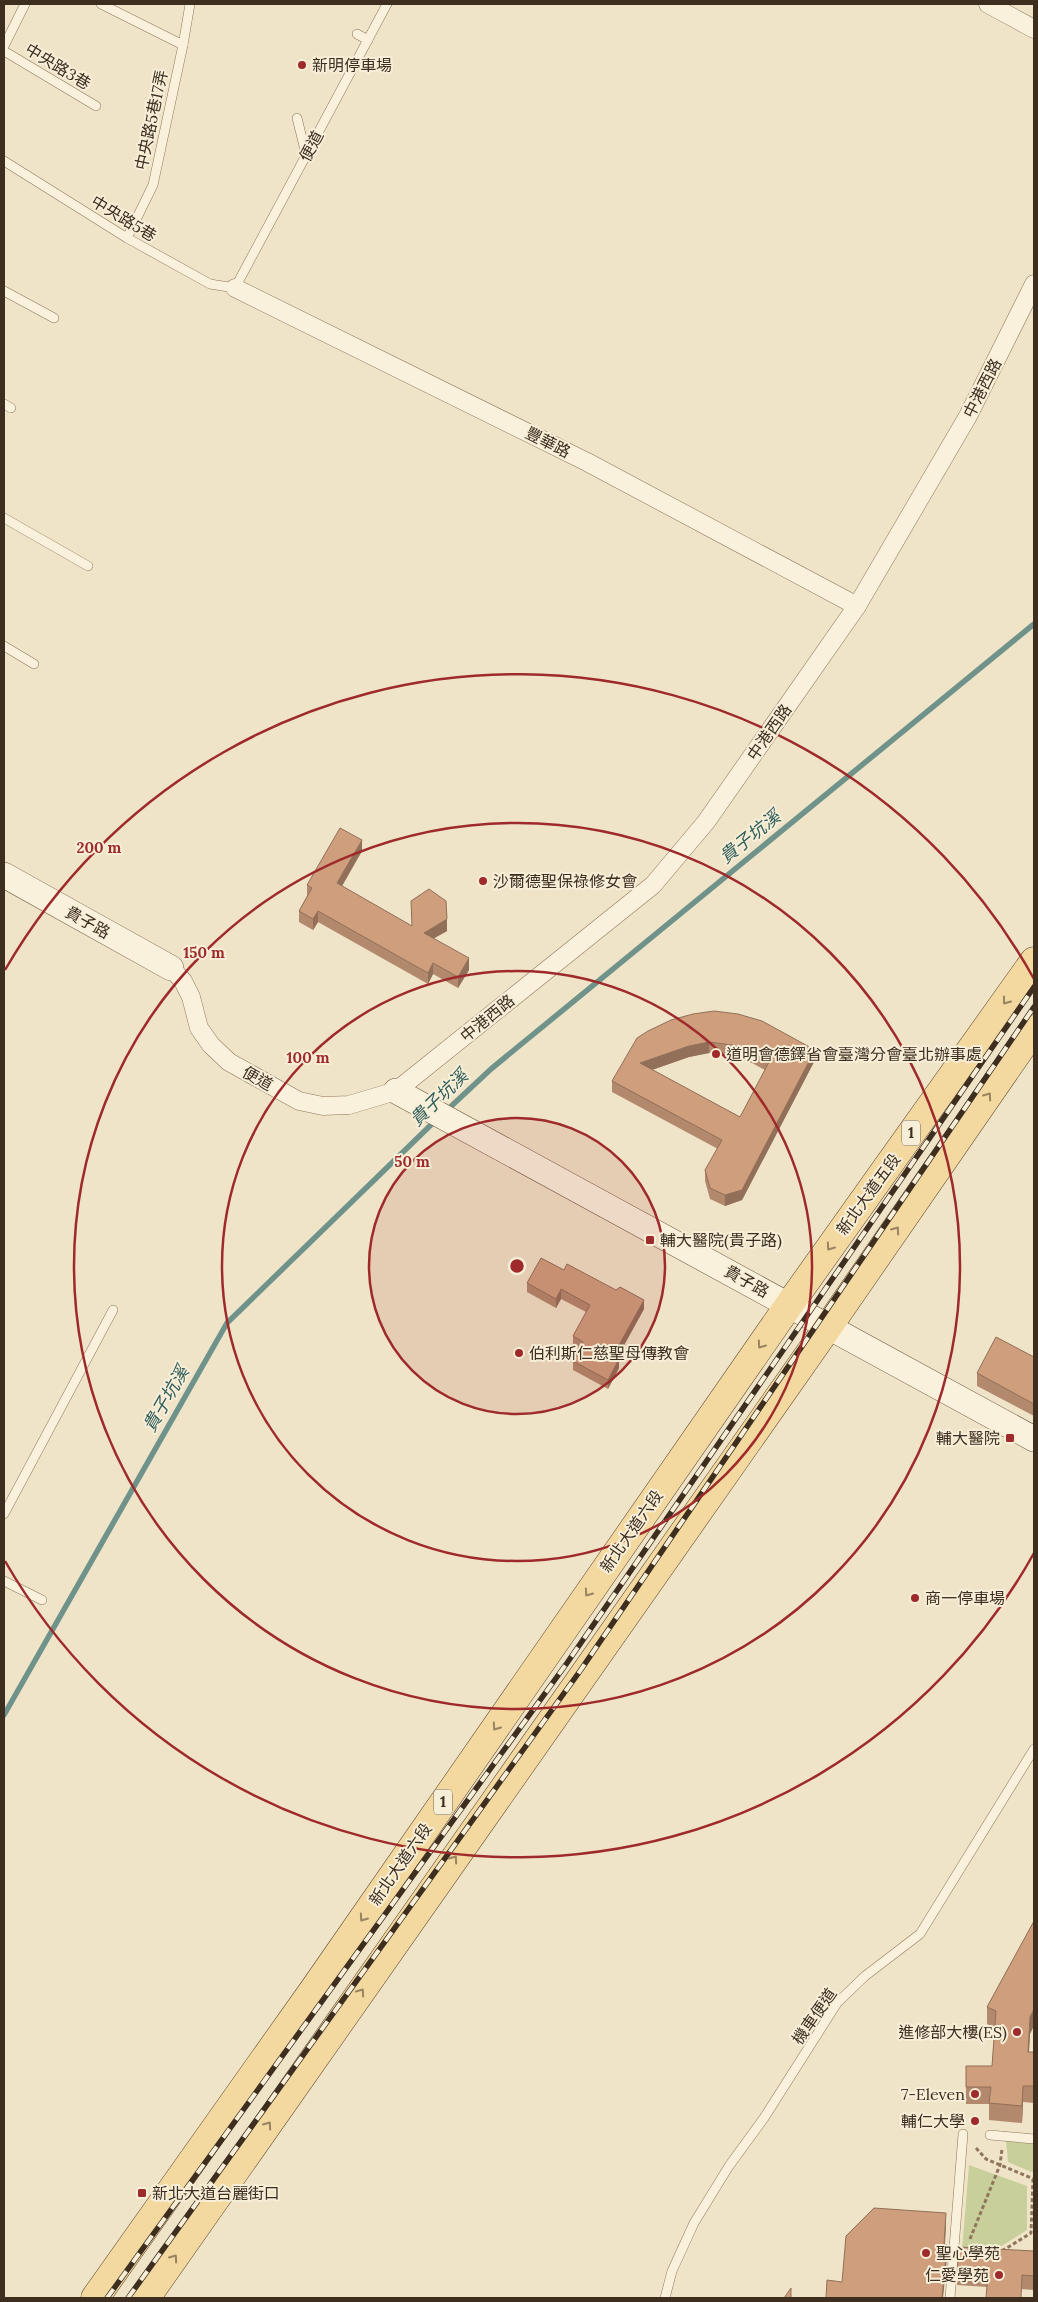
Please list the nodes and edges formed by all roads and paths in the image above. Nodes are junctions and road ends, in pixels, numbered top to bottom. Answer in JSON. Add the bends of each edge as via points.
{"nodes":[{"id":1,"x":25,"y":4,"type":"edge"},
{"id":2,"x":101,"y":4,"type":"edge"},
{"id":3,"x":190,"y":4,"type":"edge"},
{"id":4,"x":387,"y":4,"type":"edge"},
{"id":5,"x":988,"y":4,"type":"edge"},
{"id":6,"x":1034,"y":29,"type":"edge"},
{"id":7,"x":357,"y":34,"type":"dead end"},
{"id":8,"x":368,"y":40,"type":"junction"},
{"id":9,"x":183,"y":45,"type":"junction"},
{"id":10,"x":4,"y":46,"type":"edge"},
{"id":11,"x":4,"y":51,"type":"edge"},
{"id":12,"x":96,"y":106,"type":"dead end"},
{"id":13,"x":297,"y":118,"type":"dead end"},
{"id":14,"x":306,"y":154,"type":"junction"},
{"id":15,"x":4,"y":161,"type":"edge"},
{"id":16,"x":127,"y":238,"type":"junction"},
{"id":17,"x":1034,"y":284,"type":"edge"},
{"id":18,"x":235,"y":288,"type":"junction"},
{"id":19,"x":4,"y":291,"type":"edge"},
{"id":20,"x":54,"y":318,"type":"dead end"},
{"id":21,"x":4,"y":518,"type":"edge"},
{"id":22,"x":88,"y":566,"type":"dead end"},
{"id":23,"x":857,"y":606,"type":"junction"},
{"id":24,"x":4,"y":646,"type":"edge"},
{"id":25,"x":34,"y":664,"type":"dead end"},
{"id":26,"x":4,"y":875,"type":"edge"},
{"id":27,"x":1034,"y":961,"type":"edge"},
{"id":28,"x":171,"y":968,"type":"joint"},
{"id":29,"x":1034,"y":1029,"type":"edge"},
{"id":30,"x":396,"y":1091,"type":"junction"},
{"id":31,"x":788,"y":1305,"type":"junction"},
{"id":32,"x":113,"y":1310,"type":"dead end"},
{"id":33,"x":828,"y":1327,"type":"junction"},
{"id":34,"x":1034,"y":1439,"type":"edge"},
{"id":35,"x":4,"y":1514,"type":"edge"},
{"id":36,"x":4,"y":1581,"type":"edge"},
{"id":37,"x":42,"y":1600,"type":"dead end"},
{"id":38,"x":1034,"y":1749,"type":"edge"},
{"id":39,"x":963,"y":2134,"type":"joint"},
{"id":40,"x":990,"y":2135,"type":"dead end"},
{"id":41,"x":1034,"y":2139,"type":"edge"},
{"id":42,"x":1000,"y":2165,"type":"junction"},
{"id":43,"x":1034,"y":2178,"type":"edge"},
{"id":44,"x":953,"y":2254,"type":"junction"},
{"id":45,"x":964,"y":2254,"type":"junction"},
{"id":46,"x":995,"y":2256,"type":"joint"},
{"id":47,"x":95,"y":2298,"type":"edge"},
{"id":48,"x":146,"y":2298,"type":"edge"},
{"id":49,"x":664,"y":2298,"type":"edge"},
{"id":50,"x":950,"y":2298,"type":"edge"}],
"edges":[{"from":1,"to":10,"type":"lane"},
{"from":2,"to":9,"type":"lane"},
{"from":3,"to":9,"type":"lane","name":"中央路5巷17弄"},
{"from":4,"to":8,"type":"lane","name":"便道"},
{"from":5,"to":6,"type":"street"},
{"from":7,"to":8,"type":"lane"},
{"from":8,"to":14,"type":"lane","name":"便道"},
{"from":9,"to":16,"type":"lane","name":"中央路5巷17弄","via":[[153,185]]},
{"from":11,"to":12,"type":"lane","name":"中央路3巷"},
{"from":13,"to":14,"type":"lane"},
{"from":14,"to":18,"type":"lane","name":"便道"},
{"from":15,"to":16,"type":"lane","name":"中央路5巷"},
{"from":16,"to":18,"type":"lane","name":"中央路5巷","via":[[210,284]]},
{"from":17,"to":23,"type":"street","name":"中港西路","via":[[968,416]]},
{"from":18,"to":23,"type":"street","name":"豐華路","via":[[587,462]]},
{"from":19,"to":20,"type":"lane"},
{"from":21,"to":22,"type":"lane"},
{"from":23,"to":30,"type":"street","name":"中港西路","via":[[706,822],[653,885]]},
{"from":24,"to":25,"type":"lane"},
{"from":26,"to":28,"type":"street","name":"貴子路"},
{"from":27,"to":31,"type":"main road","name":"新北大道五段","number":"1","one_way":true},
{"from":28,"to":30,"type":"street","name":"便道","via":[[183,981],[199,1028],[211,1045],[229,1062],[299,1101],[323,1106],[349,1105]]},
{"from":33,"to":29,"type":"main road","one_way":true},
{"from":30,"to":31,"type":"street","name":"貴子路"},
{"from":31,"to":33,"type":"street","name":"貴子路"},
{"from":31,"to":47,"type":"main road","name":"新北大道六段","number":"1","one_way":true,"via":[[314,1989]]},
{"from":32,"to":35,"type":"lane"},
{"from":33,"to":34,"type":"street","name":"貴子路"},
{"from":48,"to":33,"type":"main road","one_way":true},
{"from":36,"to":37,"type":"lane"},
{"from":38,"to":49,"type":"lane","name":"機車便道","via":[[920,1934],[865,1976],[837,2003],[694,2222]]},
{"from":39,"to":42,"type":"path","via":[[986,2159]]},
{"from":39,"to":44,"type":"lane"},
{"from":40,"to":41,"type":"lane"},
{"from":42,"to":43,"type":"path"},
{"from":42,"to":45,"type":"path"},
{"from":43,"to":46,"type":"path","via":[[1031,2233]]},
{"from":44,"to":45,"type":"lane"},
{"from":44,"to":50,"type":"lane"},
{"from":45,"to":46,"type":"lane"}]}
